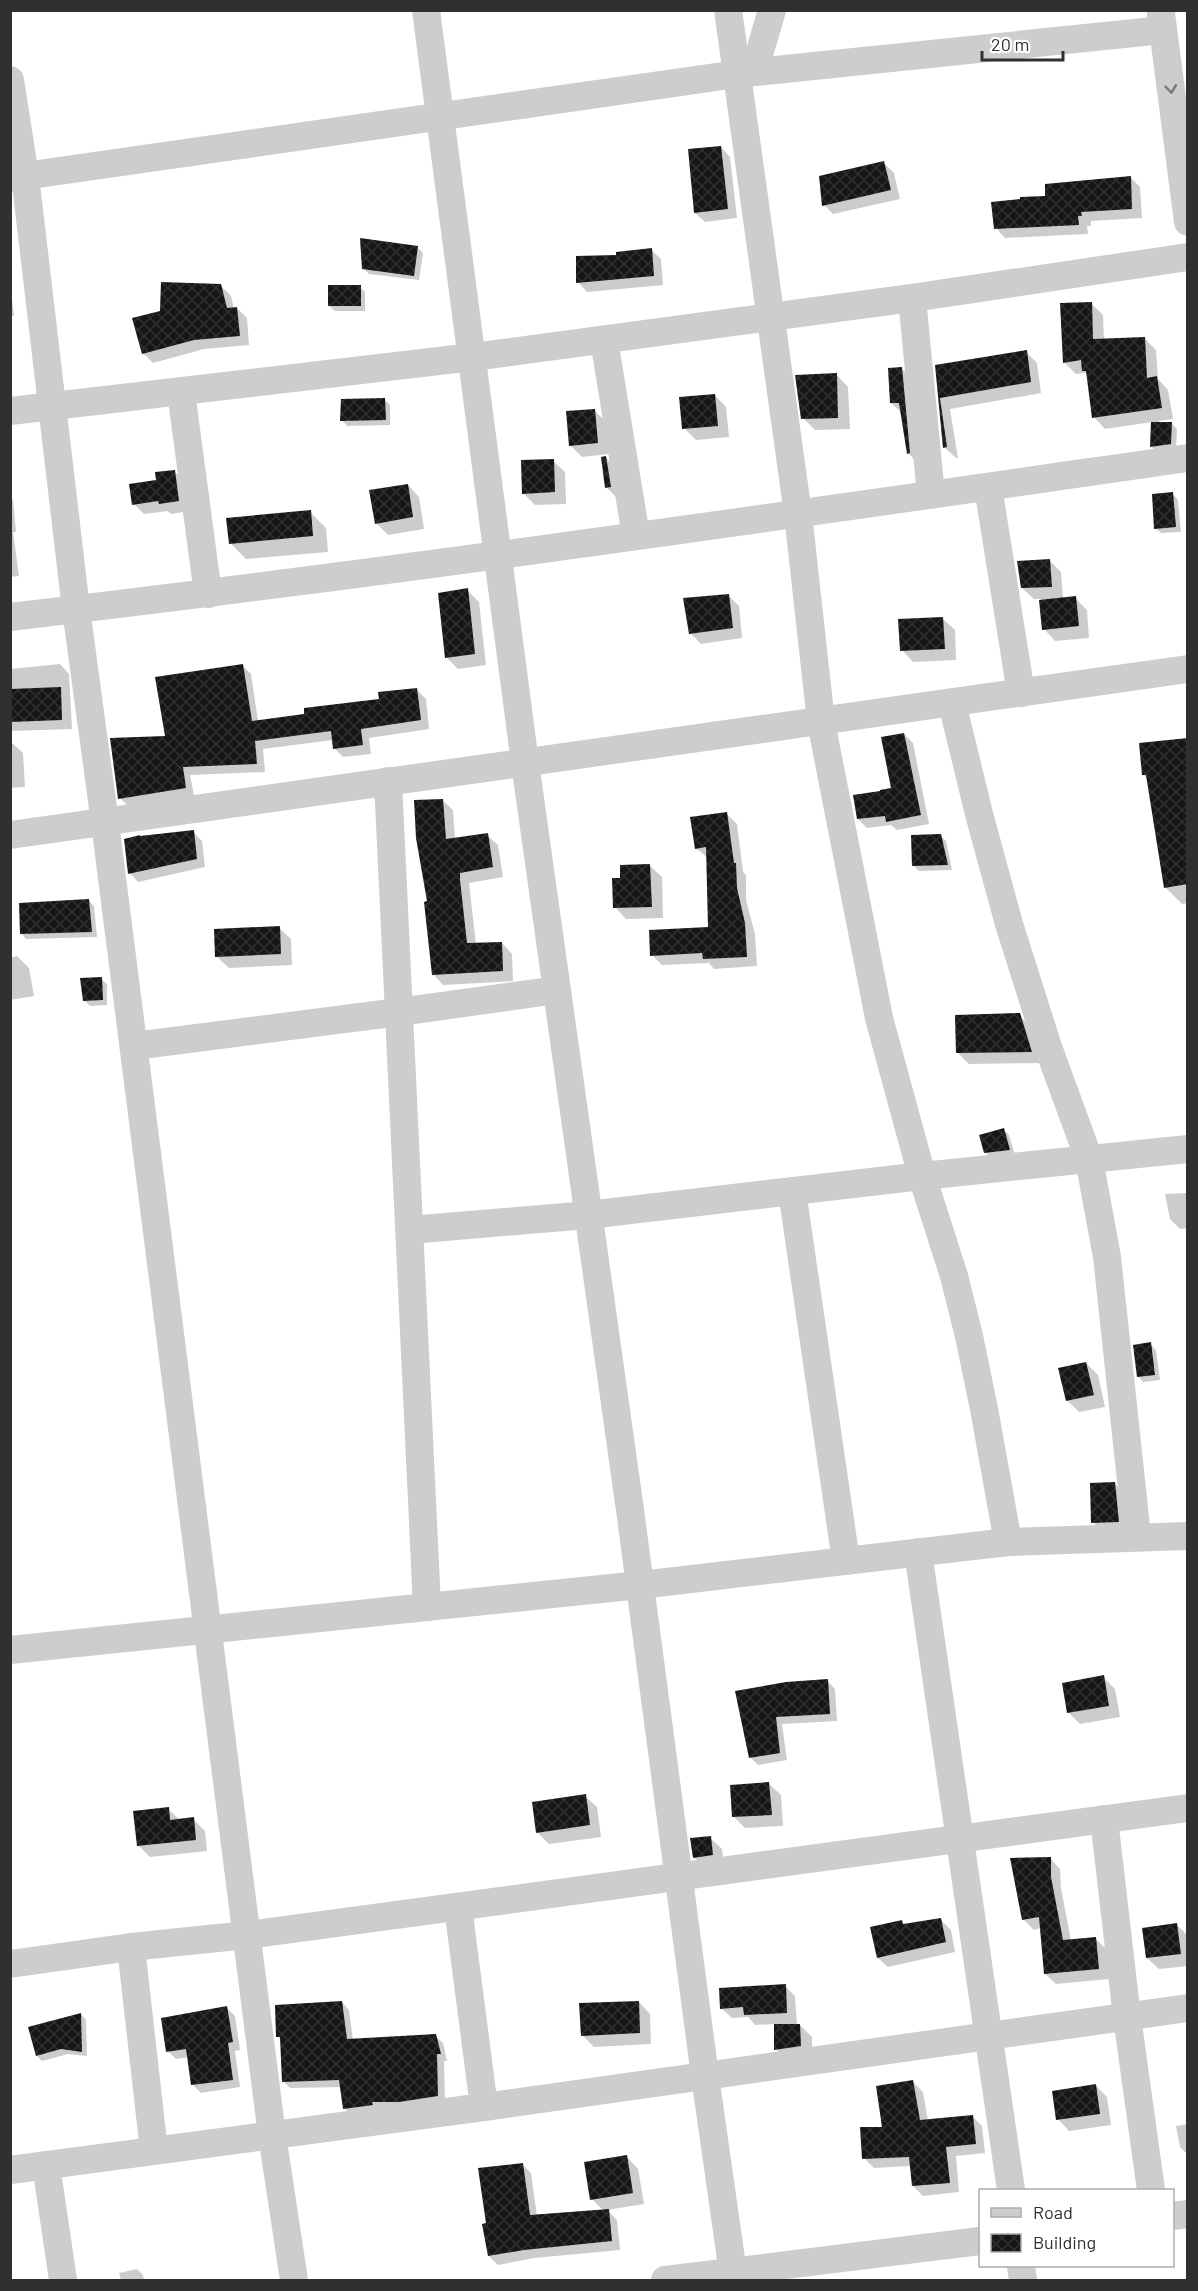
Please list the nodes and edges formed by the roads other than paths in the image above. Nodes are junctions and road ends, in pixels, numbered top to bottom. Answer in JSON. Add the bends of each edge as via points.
{"nodes":[{"id":1,"x":426,"y":10,"type":"edge"},
{"id":2,"x":728,"y":10,"type":"edge"},
{"id":3,"x":772,"y":10,"type":"edge"},
{"id":4,"x":1162,"y":20,"type":"edge"},
{"id":5,"x":746,"y":73,"type":"junction"},
{"id":6,"x":10,"y":80,"type":"edge"},
{"id":7,"x":441,"y":118,"type":"junction"},
{"id":8,"x":18,"y":177,"type":"edge"},
{"id":9,"x":1188,"y":222,"type":"edge"},
{"id":10,"x":1188,"y":257,"type":"edge"},
{"id":11,"x":912,"y":298,"type":"junction"},
{"id":12,"x":770,"y":318,"type":"junction"},
{"id":13,"x":604,"y":340,"type":"junction"},
{"id":14,"x":472,"y":357,"type":"junction"},
{"id":15,"x":181,"y":392,"type":"junction"},
{"id":16,"x":52,"y":406,"type":"junction"},
{"id":17,"x":10,"y":411,"type":"edge"},
{"id":18,"x":1188,"y":458,"type":"edge"},
{"id":19,"x":988,"y":487,"type":"junction"},
{"id":20,"x":931,"y":495,"type":"junction"},
{"id":21,"x":798,"y":514,"type":"junction"},
{"id":22,"x":636,"y":536,"type":"junction"},
{"id":23,"x":497,"y":554,"type":"junction"},
{"id":24,"x":208,"y":594,"type":"junction"},
{"id":25,"x":76,"y":609,"type":"junction"},
{"id":26,"x":10,"y":616,"type":"edge"},
{"id":27,"x":1188,"y":669,"type":"edge"},
{"id":28,"x":1021,"y":693,"type":"junction"},
{"id":29,"x":952,"y":703,"type":"junction"},
{"id":30,"x":821,"y":722,"type":"junction"},
{"id":31,"x":525,"y":763,"type":"junction"},
{"id":32,"x":388,"y":781,"type":"junction"},
{"id":33,"x":105,"y":823,"type":"junction"},
{"id":34,"x":10,"y":835,"type":"edge"},
{"id":35,"x":557,"y":990,"type":"junction"},
{"id":36,"x":399,"y":1012,"type":"junction"},
{"id":37,"x":134,"y":1046,"type":"junction"},
{"id":38,"x":1188,"y":1149,"type":"edge"},
{"id":39,"x":1089,"y":1159,"type":"junction"},
{"id":40,"x":922,"y":1176,"type":"junction"},
{"id":41,"x":792,"y":1191,"type":"junction"},
{"id":42,"x":588,"y":1215,"type":"junction"},
{"id":43,"x":410,"y":1230,"type":"junction"},
{"id":44,"x":1137,"y":1536,"type":"junction"},
{"id":45,"x":1188,"y":1536,"type":"edge"},
{"id":46,"x":1008,"y":1542,"type":"junction"},
{"id":47,"x":918,"y":1552,"type":"junction"},
{"id":48,"x":846,"y":1561,"type":"junction"},
{"id":49,"x":640,"y":1585,"type":"junction"},
{"id":50,"x":427,"y":1607,"type":"junction"},
{"id":51,"x":208,"y":1631,"type":"junction"},
{"id":52,"x":10,"y":1650,"type":"edge"},
{"id":53,"x":1188,"y":1808,"type":"edge"},
{"id":54,"x":1104,"y":1820,"type":"junction"},
{"id":55,"x":959,"y":1838,"type":"junction"},
{"id":56,"x":678,"y":1877,"type":"junction"},
{"id":57,"x":458,"y":1907,"type":"junction"},
{"id":58,"x":247,"y":1935,"type":"junction"},
{"id":59,"x":131,"y":1947,"type":"junction"},
{"id":60,"x":10,"y":1964,"type":"edge"},
{"id":61,"x":1188,"y":2008,"type":"edge"},
{"id":62,"x":1127,"y":2017,"type":"junction"},
{"id":63,"x":988,"y":2036,"type":"junction"},
{"id":64,"x":705,"y":2076,"type":"junction"},
{"id":65,"x":484,"y":2107,"type":"junction"},
{"id":66,"x":272,"y":2135,"type":"junction"},
{"id":67,"x":154,"y":2151,"type":"junction"},
{"id":68,"x":46,"y":2165,"type":"junction"},
{"id":69,"x":10,"y":2170,"type":"edge"},
{"id":70,"x":1011,"y":2189,"type":"edge"},
{"id":71,"x":1151,"y":2189,"type":"edge"},
{"id":72,"x":979,"y":2241,"type":"edge"},
{"id":73,"x":733,"y":2276,"type":"edge"},
{"id":74,"x":63,"y":2280,"type":"edge"},
{"id":75,"x":294,"y":2280,"type":"edge"},
{"id":76,"x":665,"y":2280,"type":"edge"}],
"edges":[{"from":1,"to":7,"type":"street"},
{"from":2,"to":5,"type":"street"},
{"from":3,"to":5,"type":"street"},
{"from":4,"to":5,"type":"street"},
{"from":4,"to":9,"type":"street","one_way":true},
{"from":5,"to":7,"type":"street"},
{"from":5,"to":12,"type":"street"},
{"from":6,"to":8,"type":"street"},
{"from":7,"to":8,"type":"street"},
{"from":7,"to":14,"type":"street"},
{"from":8,"to":16,"type":"street"},
{"from":10,"to":11,"type":"street"},
{"from":11,"to":12,"type":"street"},
{"from":11,"to":20,"type":"street"},
{"from":12,"to":13,"type":"street"},
{"from":12,"to":21,"type":"street"},
{"from":13,"to":14,"type":"street"},
{"from":13,"to":22,"type":"street"},
{"from":14,"to":15,"type":"street"},
{"from":14,"to":23,"type":"street"},
{"from":15,"to":16,"type":"street"},
{"from":15,"to":24,"type":"street"},
{"from":16,"to":17,"type":"street"},
{"from":16,"to":25,"type":"street"},
{"from":18,"to":19,"type":"street"},
{"from":19,"to":20,"type":"street"},
{"from":19,"to":28,"type":"street"},
{"from":20,"to":21,"type":"street"},
{"from":21,"to":22,"type":"street"},
{"from":21,"to":30,"type":"street"},
{"from":22,"to":23,"type":"street"},
{"from":23,"to":24,"type":"street"},
{"from":23,"to":31,"type":"street"},
{"from":24,"to":25,"type":"street"},
{"from":25,"to":26,"type":"street"},
{"from":25,"to":33,"type":"street"},
{"from":27,"to":28,"type":"street"},
{"from":28,"to":29,"type":"street"},
{"from":29,"to":30,"type":"street"},
{"from":29,"to":39,"type":"street","via":[[1010,924],[1048,1047]]},
{"from":30,"to":31,"type":"street"},
{"from":30,"to":40,"type":"street","via":[[879,1018]]},
{"from":31,"to":32,"type":"street"},
{"from":31,"to":35,"type":"street"},
{"from":32,"to":33,"type":"street"},
{"from":32,"to":36,"type":"street"},
{"from":33,"to":34,"type":"street"},
{"from":33,"to":37,"type":"street"},
{"from":35,"to":36,"type":"street"},
{"from":35,"to":42,"type":"street"},
{"from":36,"to":37,"type":"street"},
{"from":36,"to":43,"type":"street"},
{"from":37,"to":51,"type":"street"},
{"from":38,"to":39,"type":"street"},
{"from":39,"to":40,"type":"street"},
{"from":39,"to":44,"type":"street","via":[[1107,1257]]},
{"from":40,"to":41,"type":"street"},
{"from":40,"to":46,"type":"street","via":[[969,1336]]},
{"from":41,"to":42,"type":"street"},
{"from":41,"to":48,"type":"street"},
{"from":42,"to":43,"type":"street"},
{"from":42,"to":49,"type":"street"},
{"from":43,"to":50,"type":"street"},
{"from":44,"to":45,"type":"street"},
{"from":44,"to":46,"type":"street"},
{"from":46,"to":47,"type":"street"},
{"from":47,"to":48,"type":"street"},
{"from":47,"to":55,"type":"street"},
{"from":48,"to":49,"type":"street"},
{"from":49,"to":50,"type":"street"},
{"from":49,"to":56,"type":"street"},
{"from":50,"to":51,"type":"street"},
{"from":51,"to":52,"type":"street"},
{"from":51,"to":58,"type":"street"},
{"from":53,"to":54,"type":"street"},
{"from":54,"to":55,"type":"street"},
{"from":54,"to":62,"type":"street"},
{"from":55,"to":56,"type":"street"},
{"from":55,"to":63,"type":"street"},
{"from":56,"to":57,"type":"street"},
{"from":56,"to":64,"type":"street"},
{"from":57,"to":58,"type":"street"},
{"from":57,"to":65,"type":"street"},
{"from":58,"to":59,"type":"street"},
{"from":58,"to":66,"type":"street"},
{"from":59,"to":60,"type":"street"},
{"from":59,"to":67,"type":"street"},
{"from":61,"to":62,"type":"street"},
{"from":62,"to":63,"type":"street"},
{"from":62,"to":71,"type":"street"},
{"from":63,"to":64,"type":"street"},
{"from":63,"to":70,"type":"street"},
{"from":64,"to":65,"type":"street"},
{"from":64,"to":73,"type":"street"},
{"from":65,"to":66,"type":"street"},
{"from":66,"to":67,"type":"street"},
{"from":66,"to":75,"type":"street"},
{"from":67,"to":68,"type":"street"},
{"from":68,"to":69,"type":"street"},
{"from":68,"to":74,"type":"street"},
{"from":72,"to":73,"type":"street"},
{"from":73,"to":76,"type":"street"}]}
